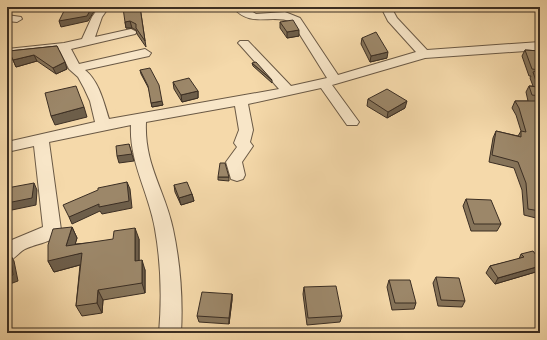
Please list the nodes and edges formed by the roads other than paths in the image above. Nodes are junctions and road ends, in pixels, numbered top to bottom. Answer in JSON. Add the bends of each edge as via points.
{"nodes":[{"id":1,"x":104,"y":7,"type":"edge"},
{"id":2,"x":238,"y":7,"type":"edge"},
{"id":3,"x":386,"y":7,"type":"edge"},
{"id":4,"x":131,"y":32,"type":"dead end"},
{"id":5,"x":87,"y":42,"type":"junction"},
{"id":6,"x":244,"y":43,"type":"dead end"},
{"id":7,"x":540,"y":46,"type":"edge"},
{"id":8,"x":64,"y":47,"type":"junction"},
{"id":9,"x":7,"y":53,"type":"edge"},
{"id":10,"x":145,"y":53,"type":"dead end"},
{"id":11,"x":424,"y":54,"type":"junction"},
{"id":12,"x":75,"y":69,"type":"junction"},
{"id":13,"x":329,"y":82,"type":"junction"},
{"id":14,"x":288,"y":90,"type":"junction"},
{"id":15,"x":241,"y":101,"type":"junction"},
{"id":16,"x":139,"y":119,"type":"junction"},
{"id":17,"x":352,"y":122,"type":"dead end"},
{"id":18,"x":103,"y":125,"type":"junction"},
{"id":19,"x":41,"y":139,"type":"junction"},
{"id":20,"x":7,"y":147,"type":"edge"},
{"id":21,"x":237,"y":175,"type":"dead end"},
{"id":22,"x":7,"y":254,"type":"edge"},
{"id":23,"x":170,"y":333,"type":"edge"}],
"edges":[{"from":1,"to":5,"type":"street"},
{"from":2,"to":13,"type":"street","via":[[254,17],[285,14],[296,20]]},
{"from":3,"to":11,"type":"street","via":[[392,19]]},
{"from":4,"to":5,"type":"street"},
{"from":5,"to":8,"type":"street"},
{"from":6,"to":14,"type":"street"},
{"from":7,"to":11,"type":"street"},
{"from":8,"to":9,"type":"street"},
{"from":8,"to":12,"type":"street"},
{"from":10,"to":12,"type":"street"},
{"from":11,"to":13,"type":"street"},
{"from":12,"to":18,"type":"street","via":[[83,74],[92,88]]},
{"from":13,"to":14,"type":"street"},
{"from":13,"to":17,"type":"street"},
{"from":14,"to":15,"type":"street"},
{"from":15,"to":16,"type":"street"},
{"from":15,"to":21,"type":"street","via":[[246,130],[242,143],[245,146],[234,162]]},
{"from":16,"to":18,"type":"street"},
{"from":16,"to":23,"type":"street","via":[[141,159],[164,228],[172,304]]},
{"from":18,"to":19,"type":"street"},
{"from":19,"to":20,"type":"street"},
{"from":19,"to":22,"type":"street","via":[[52,230],[48,234],[17,243]]}]}
